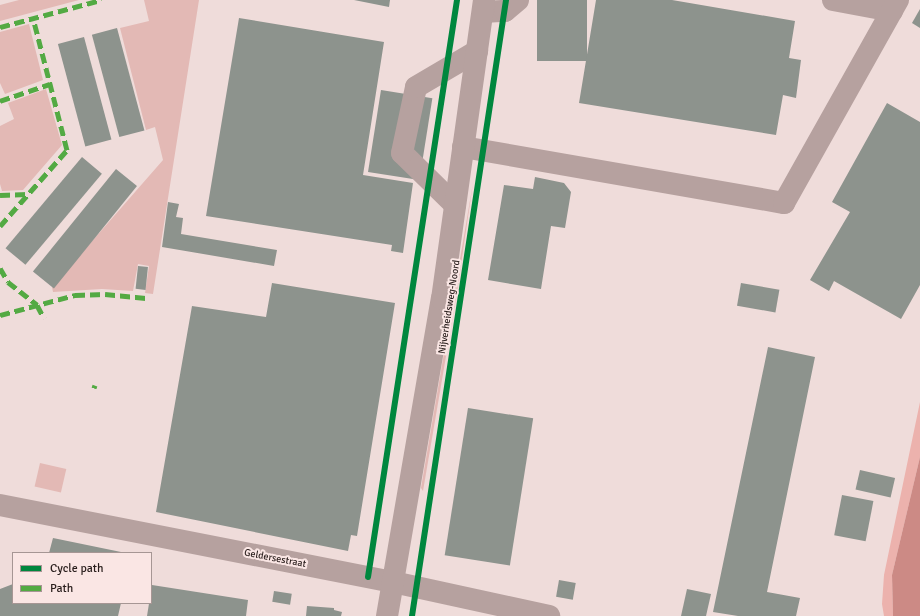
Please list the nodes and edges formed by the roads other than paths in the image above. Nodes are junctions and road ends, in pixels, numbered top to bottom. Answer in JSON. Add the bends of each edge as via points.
{"nodes":[{"id":1,"x":518,"y":0,"type":"edge"},
{"id":2,"x":832,"y":0,"type":"edge"},
{"id":3,"x":895,"y":5,"type":"edge"},
{"id":4,"x":483,"y":6,"type":"edge"},
{"id":5,"x":477,"y":51,"type":"junction"},
{"id":6,"x":463,"y":147,"type":"junction"},
{"id":7,"x":455,"y":205,"type":"junction"},
{"id":8,"x":0,"y":505,"type":"edge"},
{"id":9,"x":393,"y":582,"type":"junction"},
{"id":10,"x":387,"y":616,"type":"edge"},
{"id":11,"x":549,"y":616,"type":"edge"}],
"edges":[{"from":1,"to":4,"type":"street","via":[[504,10]]},
{"from":2,"to":3,"type":"street"},
{"from":3,"to":6,"type":"street","via":[[784,203]]},
{"from":4,"to":5,"type":"street","name":"Nijverheidsweg-Noord"},
{"from":5,"to":6,"type":"street","name":"Nijverheidsweg-Noord"},
{"from":5,"to":7,"type":"street","via":[[416,87],[402,154]]},
{"from":6,"to":7,"type":"street","name":"Nijverheidsweg-Noord"},
{"from":7,"to":9,"type":"street","name":"Nijverheidsweg-Noord","via":[[442,299]]},
{"from":8,"to":9,"type":"street","name":"Geldersestraat"},
{"from":9,"to":10,"type":"street","name":"Nijverheidsweg-Noord"},
{"from":9,"to":11,"type":"street","name":"Geldersestraat"}]}
